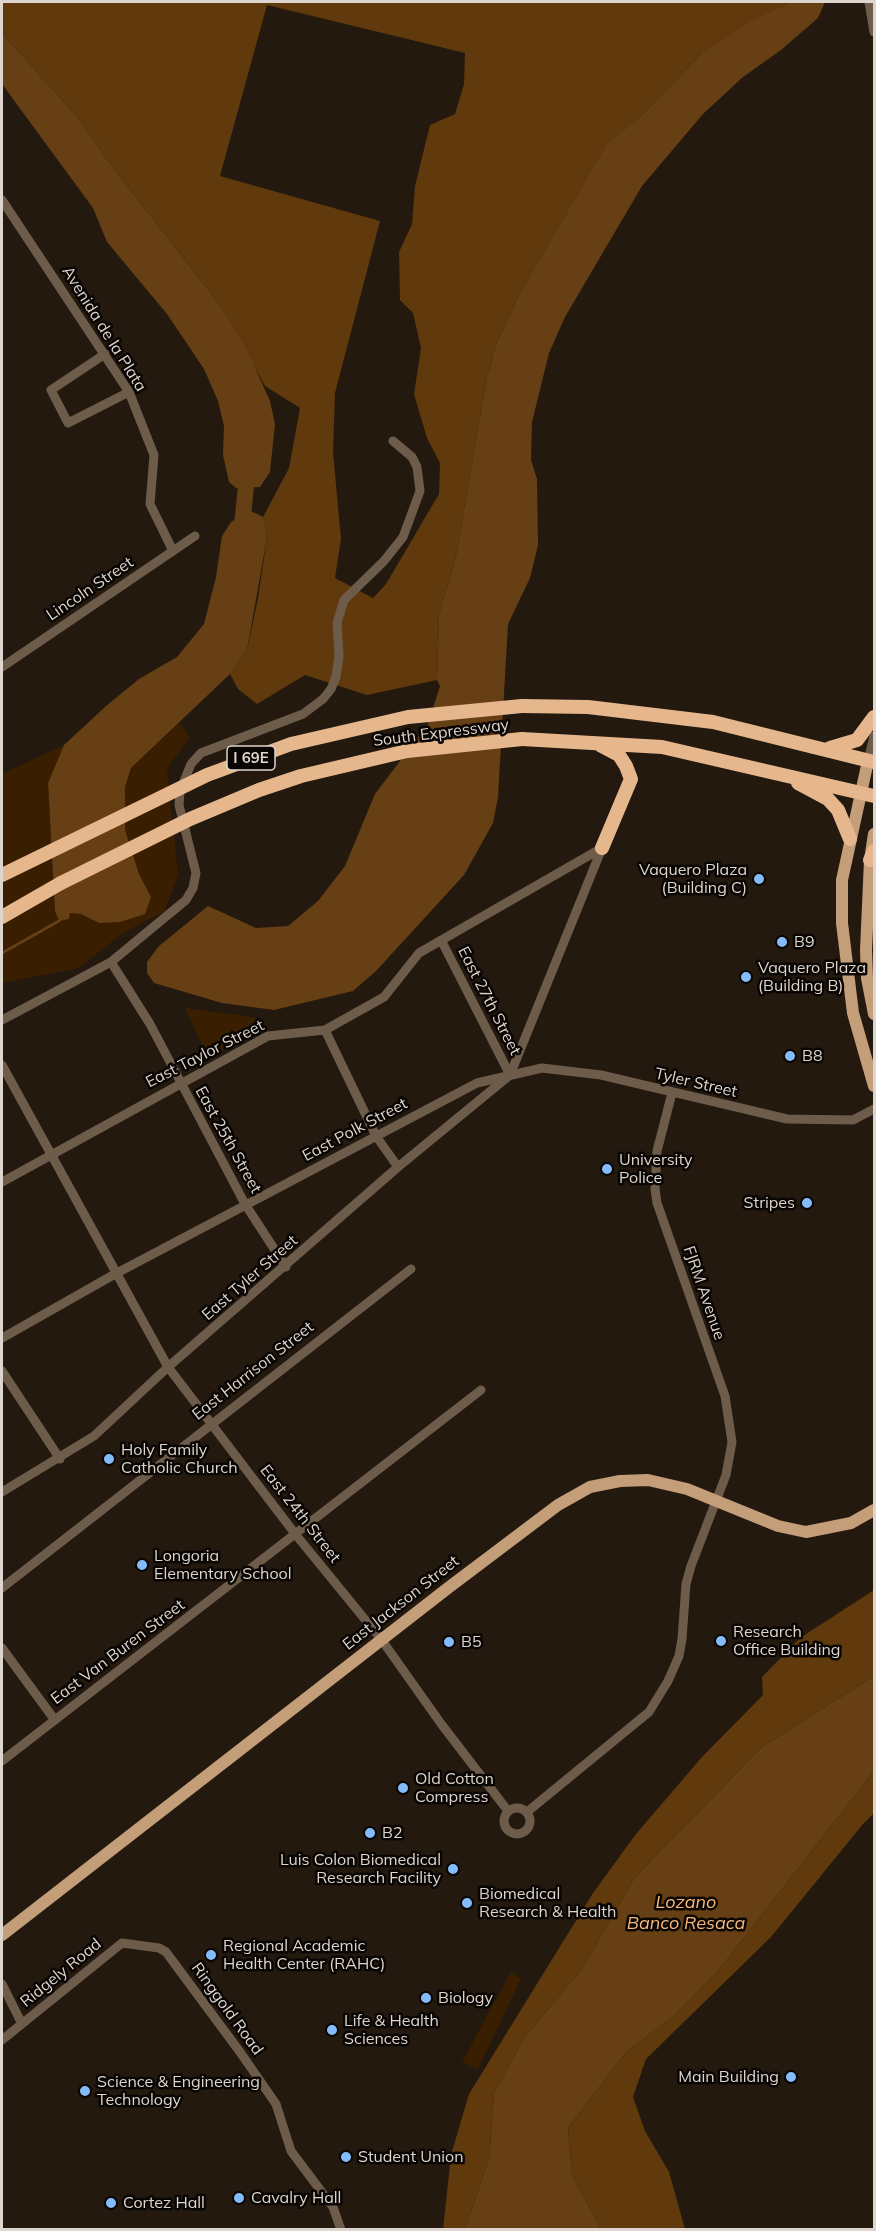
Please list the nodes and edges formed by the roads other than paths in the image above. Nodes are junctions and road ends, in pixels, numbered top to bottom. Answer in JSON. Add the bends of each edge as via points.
{"nodes":[{"id":1,"x":869,"y":2,"type":"edge"},
{"id":2,"x":874,"y":32,"type":"edge"},
{"id":3,"x":2,"y":200,"type":"edge"},
{"id":4,"x":105,"y":354,"type":"junction"},
{"id":5,"x":129,"y":392,"type":"junction"},
{"id":6,"x":393,"y":441,"type":"dead end"},
{"id":7,"x":195,"y":536,"type":"dead end"},
{"id":8,"x":173,"y":551,"type":"junction"},
{"id":9,"x":2,"y":667,"type":"edge"},
{"id":10,"x":874,"y":717,"type":"edge"},
{"id":11,"x":874,"y":736,"type":"edge"},
{"id":12,"x":596,"y":742,"type":"junction"},
{"id":13,"x":825,"y":749,"type":"junction"},
{"id":14,"x":872,"y":761,"type":"edge"},
{"id":15,"x":781,"y":773,"type":"junction"},
{"id":16,"x":868,"y":794,"type":"edge"},
{"id":17,"x":874,"y":834,"type":"edge"},
{"id":18,"x":850,"y":839,"type":"junction"},
{"id":19,"x":602,"y":848,"type":"junction"},
{"id":20,"x":872,"y":856,"type":"edge"},
{"id":21,"x":2,"y":875,"type":"edge"},
{"id":22,"x":2,"y":915,"type":"edge"},
{"id":23,"x":441,"y":940,"type":"junction"},
{"id":24,"x":111,"y":962,"type":"junction"},
{"id":25,"x":874,"y":1014,"type":"edge"},
{"id":26,"x":2,"y":1020,"type":"edge"},
{"id":27,"x":325,"y":1030,"type":"junction"},
{"id":28,"x":2,"y":1065,"type":"edge"},
{"id":29,"x":510,"y":1075,"type":"junction"},
{"id":30,"x":180,"y":1083,"type":"junction"},
{"id":31,"x":874,"y":1086,"type":"edge"},
{"id":32,"x":672,"y":1093,"type":"junction"},
{"id":33,"x":874,"y":1109,"type":"edge"},
{"id":34,"x":376,"y":1137,"type":"junction"},
{"id":35,"x":50,"y":1154,"type":"junction"},
{"id":36,"x":398,"y":1167,"type":"junction"},
{"id":37,"x":2,"y":1182,"type":"edge"},
{"id":38,"x":245,"y":1204,"type":"junction"},
{"id":39,"x":286,"y":1267,"type":"junction"},
{"id":40,"x":411,"y":1269,"type":"dead end"},
{"id":41,"x":115,"y":1274,"type":"junction"},
{"id":42,"x":2,"y":1338,"type":"edge"},
{"id":43,"x":168,"y":1367,"type":"junction"},
{"id":44,"x":2,"y":1371,"type":"edge"},
{"id":45,"x":480,"y":1390,"type":"dead end"},
{"id":46,"x":212,"y":1422,"type":"junction"},
{"id":47,"x":60,"y":1459,"type":"junction"},
{"id":48,"x":2,"y":1492,"type":"edge"},
{"id":49,"x":715,"y":1500,"type":"junction"},
{"id":50,"x":874,"y":1510,"type":"edge"},
{"id":51,"x":296,"y":1534,"type":"junction"},
{"id":52,"x":2,"y":1588,"type":"edge"},
{"id":53,"x":381,"y":1639,"type":"junction"},
{"id":54,"x":2,"y":1648,"type":"edge"},
{"id":55,"x":54,"y":1719,"type":"junction"},
{"id":56,"x":2,"y":1761,"type":"edge"},
{"id":57,"x":508,"y":1811,"type":"junction"},
{"id":58,"x":527,"y":1812,"type":"junction"},
{"id":59,"x":2,"y":1935,"type":"edge"},
{"id":60,"x":144,"y":1944,"type":"joint"},
{"id":61,"x":2,"y":1984,"type":"edge"},
{"id":62,"x":22,"y":2024,"type":"junction"},
{"id":63,"x":2,"y":2040,"type":"edge"},
{"id":64,"x":341,"y":2229,"type":"edge"}],
"edges":[{"from":1,"to":2,"type":"street"},
{"from":3,"to":4,"type":"street","name":"Avenida de la Plata"},
{"from":4,"to":5,"type":"street","name":"Avenida de la Plata"},
{"from":4,"to":5,"type":"street","via":[[51,390],[68,423]]},
{"from":5,"to":8,"type":"street","name":"Avenida de la Plata","via":[[154,455],[150,504]]},
{"from":6,"to":24,"type":"street","via":[[412,457],[420,491],[403,537],[344,600],[337,623],[339,657],[331,689],[303,714],[201,753],[191,764],[182,784],[179,805],[194,859],[193,888],[175,911]]},
{"from":7,"to":8,"type":"street","name":"Lincoln Street"},
{"from":8,"to":9,"type":"street","name":"Lincoln Street"},
{"from":10,"to":13,"type":"highway","via":[[857,740]]},
{"from":11,"to":14,"type":"street"},
{"from":12,"to":15,"type":"highway","name":"South Expressway","number":"I 69E","via":[[662,747]]},
{"from":12,"to":19,"type":"highway","via":[[619,755],[631,779]]},
{"from":12,"to":22,"type":"highway","name":"South Expressway","number":"I 69E","bridge":true,"via":[[522,739],[407,750],[302,776],[190,819]]},
{"from":13,"to":14,"type":"highway","name":"South Expressway","number":"I 69E"},
{"from":13,"to":21,"type":"highway","name":"South Expressway","number":"I 69E","bridge":true,"via":[[693,719],[588,707],[522,706],[408,717],[291,744],[207,775]]},
{"from":14,"to":16,"type":"main road"},
{"from":15,"to":16,"type":"highway","name":"South Expressway","number":"I 69E"},
{"from":15,"to":18,"type":"highway","via":[[828,799],[842,817]]},
{"from":16,"to":18,"type":"main road"},
{"from":17,"to":20,"type":"main road"},
{"from":18,"to":31,"type":"main road","via":[[842,880],[844,951],[853,1013]]},
{"from":19,"to":23,"type":"street","name":"East Taylor Street"},
{"from":19,"to":29,"type":"street"},
{"from":20,"to":25,"type":"main road","via":[[866,950]]},
{"from":23,"to":27,"type":"street","name":"East Taylor Street","via":[[419,953],[384,997]]},
{"from":23,"to":29,"type":"street","name":"East 27th Street"},
{"from":24,"to":26,"type":"street"},
{"from":24,"to":30,"type":"street","name":"East 25th Street","via":[[150,1024]]},
{"from":27,"to":30,"type":"street","name":"East Taylor Street","via":[[268,1036]]},
{"from":27,"to":34,"type":"street"},
{"from":28,"to":35,"type":"street","name":"East 24th Street"},
{"from":29,"to":32,"type":"street","name":"Tyler Street","via":[[542,1068],[601,1075]]},
{"from":29,"to":34,"type":"street","name":"East Polk Street","via":[[477,1083]]},
{"from":29,"to":36,"type":"street","name":"East Tyler Street"},
{"from":30,"to":35,"type":"street","name":"East Taylor Street"},
{"from":30,"to":38,"type":"street","name":"East 25th Street"},
{"from":32,"to":33,"type":"street","name":"Tyler Street","via":[[810,1121],[853,1120]]},
{"from":32,"to":49,"type":"street","name":"FJRM Avenue","via":[[657,1151],[655,1189],[725,1396],[732,1442],[726,1475]]},
{"from":34,"to":36,"type":"street"},
{"from":34,"to":38,"type":"street","name":"East Polk Street"},
{"from":35,"to":37,"type":"street","name":"East Taylor Street"},
{"from":35,"to":41,"type":"street","name":"East 24th Street"},
{"from":36,"to":39,"type":"street","name":"East Tyler Street"},
{"from":38,"to":39,"type":"street","name":"East 25th Street"},
{"from":38,"to":41,"type":"street","name":"East Polk Street"},
{"from":39,"to":43,"type":"street","name":"East Tyler Street"},
{"from":40,"to":46,"type":"street","name":"East Harrison Street"},
{"from":41,"to":42,"type":"street","name":"East Polk Street"},
{"from":41,"to":43,"type":"street","name":"East 24th Street"},
{"from":43,"to":46,"type":"street","name":"East 24th Street"},
{"from":43,"to":47,"type":"street","name":"East Tyler Street","via":[[94,1436]]},
{"from":44,"to":47,"type":"street"},
{"from":45,"to":51,"type":"street","name":"East Van Buren Street"},
{"from":46,"to":51,"type":"street","name":"East 24th Street"},
{"from":46,"to":52,"type":"street","name":"East Harrison Street"},
{"from":47,"to":48,"type":"street","name":"East Tyler Street"},
{"from":49,"to":50,"type":"main road","name":"East Jackson Street","via":[[778,1526],[806,1532],[851,1523]]},
{"from":49,"to":53,"type":"main road","name":"East Jackson Street","via":[[648,1480],[590,1487],[558,1505]]},
{"from":49,"to":58,"type":"street","name":"FJRM Avenue","via":[[686,1584],[679,1656],[668,1681],[649,1712]]},
{"from":51,"to":53,"type":"street","name":"East 24th Street"},
{"from":51,"to":55,"type":"street","name":"East Van Buren Street"},
{"from":53,"to":57,"type":"street","name":"East 24th Street"},
{"from":53,"to":59,"type":"main road","name":"East Jackson Street"},
{"from":54,"to":55,"type":"street"},
{"from":55,"to":56,"type":"street","name":"East Van Buren Street"},
{"from":57,"to":58,"type":"street","via":[[518,1808]]},
{"from":57,"to":58,"type":"street","via":[[505,1826],[510,1833],[518,1834],[530,1824]]},
{"from":60,"to":62,"type":"street","name":"Ridgely Road","via":[[122,1943]]},
{"from":60,"to":64,"type":"street","name":"Ringgold Road","via":[[166,1952],[246,2060],[276,2104],[291,2151],[333,2207]]},
{"from":61,"to":62,"type":"street"},
{"from":62,"to":63,"type":"street","name":"Ridgely Road"}]}
